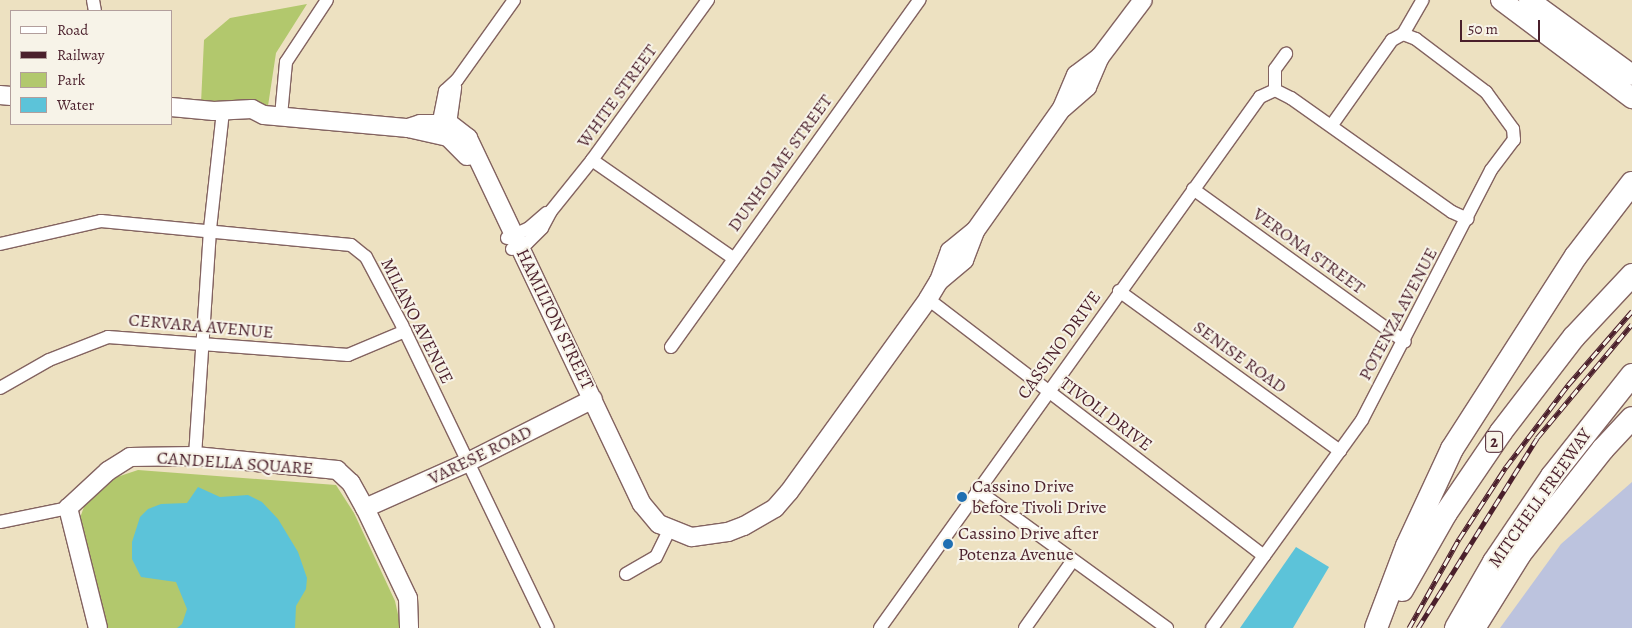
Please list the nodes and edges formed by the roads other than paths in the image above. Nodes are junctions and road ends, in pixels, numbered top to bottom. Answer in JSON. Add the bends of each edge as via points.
{"nodes":[{"id":1,"x":327,"y":0,"type":"edge"},
{"id":2,"x":514,"y":0,"type":"edge"},
{"id":3,"x":708,"y":0,"type":"edge"},
{"id":4,"x":919,"y":0,"type":"edge"},
{"id":5,"x":1143,"y":0,"type":"edge"},
{"id":6,"x":1423,"y":0,"type":"edge"},
{"id":7,"x":1501,"y":0,"type":"edge"},
{"id":8,"x":1529,"y":0,"type":"edge"},
{"id":9,"x":1403,"y":34,"type":"junction"},
{"id":10,"x":1286,"y":54,"type":"dead end"},
{"id":11,"x":1632,"y":75,"type":"edge"},
{"id":12,"x":1275,"y":90,"type":"junction"},
{"id":13,"x":1632,"y":98,"type":"edge"},
{"id":14,"x":172,"y":107,"type":"edge"},
{"id":15,"x":272,"y":115,"type":"junction"},
{"id":16,"x":219,"y":116,"type":"junction"},
{"id":17,"x":1331,"y":126,"type":"junction"},
{"id":18,"x":441,"y":129,"type":"junction"},
{"id":19,"x":592,"y":160,"type":"junction"},
{"id":20,"x":1630,"y":180,"type":"edge"},
{"id":21,"x":1193,"y":189,"type":"junction"},
{"id":22,"x":1468,"y":219,"type":"junction"},
{"id":23,"x":210,"y":229,"type":"junction"},
{"id":24,"x":513,"y":242,"type":"junction"},
{"id":25,"x":0,"y":244,"type":"edge"},
{"id":26,"x":733,"y":258,"type":"junction"},
{"id":27,"x":1632,"y":275,"type":"edge"},
{"id":28,"x":1119,"y":291,"type":"junction"},
{"id":29,"x":928,"y":299,"type":"junction"},
{"id":30,"x":406,"y":331,"type":"junction"},
{"id":31,"x":1405,"y":342,"type":"junction"},
{"id":32,"x":202,"y":343,"type":"junction"},
{"id":33,"x":671,"y":347,"type":"dead end"},
{"id":34,"x":1632,"y":375,"type":"edge"},
{"id":35,"x":0,"y":388,"type":"edge"},
{"id":36,"x":1047,"y":391,"type":"junction"},
{"id":37,"x":590,"y":401,"type":"junction"},
{"id":38,"x":1632,"y":418,"type":"edge"},
{"id":39,"x":1340,"y":451,"type":"junction"},
{"id":40,"x":195,"y":456,"type":"junction"},
{"id":41,"x":466,"y":463,"type":"junction"},
{"id":42,"x":977,"y":490,"type":"junction"},
{"id":43,"x":68,"y":508,"type":"junction"},
{"id":44,"x":366,"y":508,"type":"junction"},
{"id":45,"x":0,"y":522,"type":"edge"},
{"id":46,"x":667,"y":535,"type":"junction"},
{"id":47,"x":1264,"y":556,"type":"junction"},
{"id":48,"x":1073,"y":560,"type":"junction"},
{"id":49,"x":626,"y":574,"type":"dead end"},
{"id":50,"x":98,"y":628,"type":"edge"},
{"id":51,"x":409,"y":628,"type":"edge"},
{"id":52,"x":548,"y":628,"type":"edge"},
{"id":53,"x":880,"y":628,"type":"edge"},
{"id":54,"x":1025,"y":628,"type":"edge"},
{"id":55,"x":1167,"y":628,"type":"edge"},
{"id":56,"x":1212,"y":628,"type":"edge"},
{"id":57,"x":1376,"y":628,"type":"edge"},
{"id":58,"x":1381,"y":628,"type":"edge"},
{"id":59,"x":1456,"y":628,"type":"edge"},
{"id":60,"x":1474,"y":628,"type":"edge"}],
"edges":[{"from":1,"to":15,"type":"street","via":[[286,62]]},
{"from":2,"to":18,"type":"street","via":[[446,91]]},
{"from":3,"to":19,"type":"street","name":"WHITE STREET"},
{"from":4,"to":26,"type":"street","name":"DUNHOLME STREET"},
{"from":5,"to":29,"type":"street","name":"HAMILTON STREET","via":[[1100,57],[1087,87],[1062,108],[975,231],[964,260],[939,281]]},
{"from":6,"to":9,"type":"street"},
{"from":7,"to":13,"type":"main road"},
{"from":8,"to":11,"type":"main road"},
{"from":9,"to":17,"type":"street","via":[[1392,40]]},
{"from":9,"to":22,"type":"street","name":"POTENZA AVENUE","via":[[1416,39],[1486,92],[1513,129],[1514,140],[1491,170]]},
{"from":10,"to":12,"type":"street","via":[[1276,68]]},
{"from":12,"to":17,"type":"street"},
{"from":12,"to":21,"type":"street","name":"CASSINO DRIVE","via":[[1260,97]]},
{"from":14,"to":16,"type":"street","via":[[201,107]]},
{"from":15,"to":16,"type":"street","via":[[252,109]]},
{"from":15,"to":18,"type":"street"},
{"from":16,"to":23,"type":"street","via":[[220,152],[216,160]]},
{"from":17,"to":22,"type":"street"},
{"from":18,"to":24,"type":"street","name":"HAMILTON STREET","via":[[462,131],[473,145]]},
{"from":19,"to":24,"type":"street","name":"WHITE STREET","via":[[551,211]]},
{"from":19,"to":26,"type":"street"},
{"from":20,"to":57,"type":"highway","via":[[1576,256],[1452,450],[1407,546]]},
{"from":21,"to":28,"type":"street","name":"CASSINO DRIVE"},
{"from":21,"to":31,"type":"street","name":"VERONA STREET"},
{"from":22,"to":31,"type":"street","name":"POTENZA AVENUE"},
{"from":23,"to":25,"type":"street","name":"MILANO AVENUE","via":[[101,221]]},
{"from":23,"to":30,"type":"street","name":"MILANO AVENUE","via":[[351,244],[366,257]]},
{"from":23,"to":32,"type":"street"},
{"from":24,"to":37,"type":"street","name":"HAMILTON STREET"},
{"from":26,"to":33,"type":"street","name":"DUNHOLME STREET"},
{"from":27,"to":58,"type":"highway","number":"2","via":[[1574,338],[1501,432],[1446,513]]},
{"from":28,"to":36,"type":"street","name":"CASSINO DRIVE"},
{"from":28,"to":39,"type":"street","name":"SENISE ROAD"},
{"from":29,"to":36,"type":"street","name":"TIVOLI DRIVE"},
{"from":29,"to":46,"type":"street","name":"HAMILTON STREET","via":[[775,508],[728,532],[692,537]]},
{"from":30,"to":32,"type":"street","name":"CERVARA AVENUE","via":[[348,355]]},
{"from":30,"to":41,"type":"street","name":"MILANO AVENUE"},
{"from":31,"to":39,"type":"street","name":"POTENZA AVENUE","via":[[1362,420]]},
{"from":32,"to":35,"type":"street","name":"CERVARA AVENUE","via":[[108,337],[49,360]]},
{"from":32,"to":40,"type":"street"},
{"from":34,"to":59,"type":"highway","name":"MITCHELL FREEWAY","via":[[1552,476],[1499,555]]},
{"from":36,"to":42,"type":"street","name":"CASSINO DRIVE"},
{"from":36,"to":47,"type":"street","name":"TIVOLI DRIVE"},
{"from":37,"to":41,"type":"street","name":"VARESE ROAD"},
{"from":37,"to":46,"type":"street","name":"HAMILTON STREET","via":[[623,471],[651,517]]},
{"from":38,"to":60,"type":"highway","via":[[1531,540]]},
{"from":39,"to":47,"type":"street","name":"POTENZA AVENUE"},
{"from":40,"to":43,"type":"street","name":"CANDELLA SQUARE","via":[[130,457],[108,471]]},
{"from":40,"to":44,"type":"street","name":"CANDELLA SQUARE","via":[[337,470],[351,483]]},
{"from":41,"to":44,"type":"street","name":"VARESE ROAD"},
{"from":41,"to":52,"type":"street","name":"MILANO AVENUE"},
{"from":42,"to":48,"type":"street"},
{"from":42,"to":53,"type":"street","name":"CASSINO DRIVE"},
{"from":43,"to":45,"type":"street"},
{"from":43,"to":50,"type":"street"},
{"from":44,"to":51,"type":"street","name":"CANDELLA SQUARE","via":[[408,598]]},
{"from":46,"to":49,"type":"street","via":[[656,557]]},
{"from":47,"to":56,"type":"street","name":"POTENZA AVENUE"},
{"from":48,"to":54,"type":"street"},
{"from":48,"to":55,"type":"street"}]}
